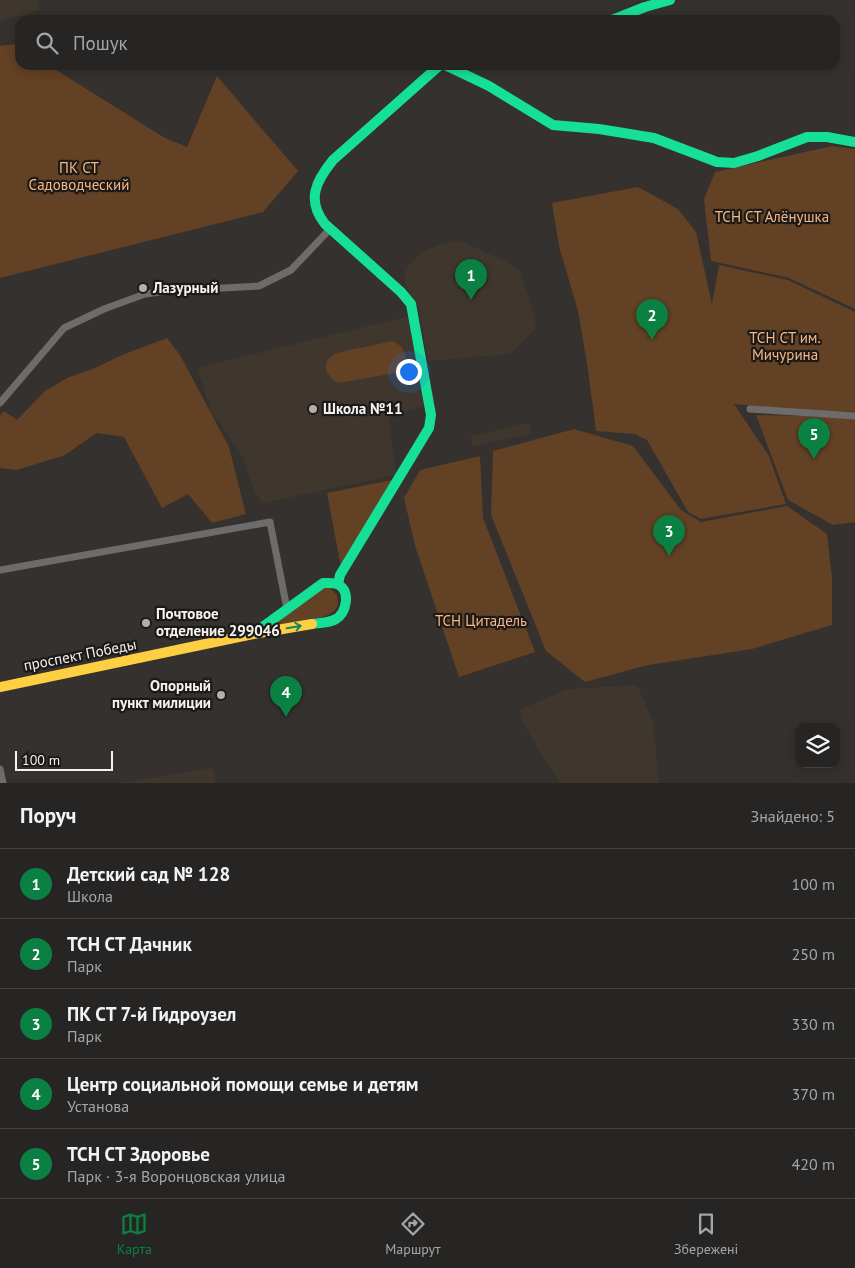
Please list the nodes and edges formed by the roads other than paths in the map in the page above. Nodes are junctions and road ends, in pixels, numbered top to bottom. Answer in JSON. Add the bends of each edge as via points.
{"nodes":[{"id":1,"x":670,"y":0,"type":"edge"},
{"id":2,"x":625,"y":15,"type":"edge"},
{"id":3,"x":434,"y":70,"type":"edge"},
{"id":4,"x":455,"y":70,"type":"edge"},
{"id":5,"x":855,"y":142,"type":"edge"},
{"id":6,"x":330,"y":228,"type":"junction"},
{"id":7,"x":0,"y":403,"type":"edge"},
{"id":8,"x":750,"y":409,"type":"dead end"},
{"id":9,"x":855,"y":416,"type":"edge"},
{"id":10,"x":0,"y":570,"type":"edge"},
{"id":11,"x":338,"y":584,"type":"junction"},
{"id":12,"x":287,"y":609,"type":"junction"},
{"id":13,"x":253,"y":634,"type":"junction"},
{"id":14,"x":0,"y":687,"type":"edge"},
{"id":15,"x":0,"y":769,"type":"edge"},
{"id":16,"x":3,"y":783,"type":"edge"}],
"edges":[{"from":1,"to":2,"type":"street"},
{"from":3,"to":6,"type":"street","via":[[327,168],[318,186],[315,206],[318,216]]},
{"from":4,"to":5,"type":"street","via":[[489,86],[553,125],[654,138],[716,162],[734,162],[758,156],[807,137]]},
{"from":6,"to":7,"type":"street","via":[[290,270],[259,286],[145,294],[64,328]]},
{"from":6,"to":11,"type":"street","via":[[411,304],[432,415],[429,428],[340,575]]},
{"from":8,"to":9,"type":"street"},
{"from":10,"to":12,"type":"street","via":[[270,522]]},
{"from":11,"to":12,"type":"street","name":"проспект Победы","via":[[323,583]]},
{"from":13,"to":11,"type":"street","name":"проспект Победы","one_way":true,"via":[[335,620],[346,601],[344,590]]},
{"from":12,"to":13,"type":"street","name":"проспект Победы"},
{"from":13,"to":14,"type":"street","name":"проспект Победы"},
{"from":15,"to":16,"type":"street"}]}
